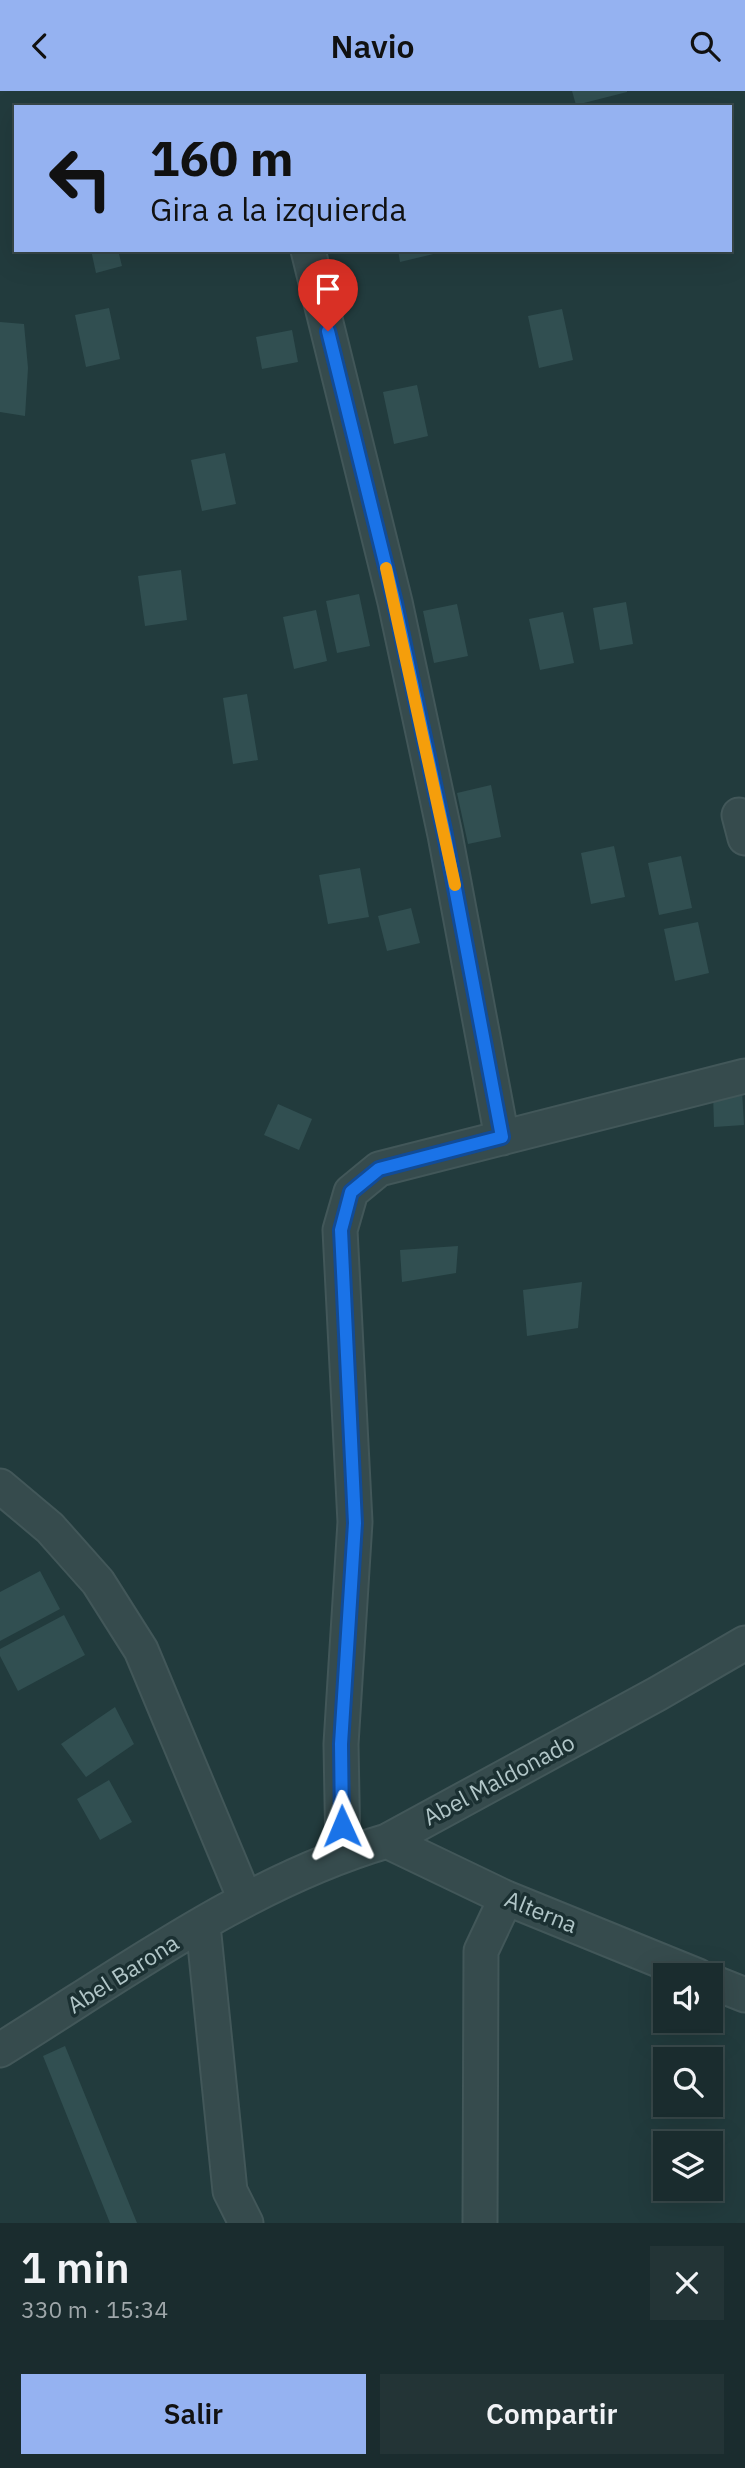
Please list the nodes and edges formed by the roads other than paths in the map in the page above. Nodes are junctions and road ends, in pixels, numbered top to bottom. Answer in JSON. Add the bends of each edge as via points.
{"nodes":[{"id":1,"x":308,"y":252,"type":"edge"},
{"id":2,"x":745,"y":1076,"type":"edge"},
{"id":3,"x":502,"y":1137,"type":"junction"},
{"id":4,"x":0,"y":1486,"type":"edge"},
{"id":5,"x":736,"y":1658,"type":"edge"},
{"id":6,"x":387,"y":1841,"type":"junction"},
{"id":7,"x":343,"y":1854,"type":"junction"},
{"id":8,"x":506,"y":1898,"type":"junction"},
{"id":9,"x":245,"y":1899,"type":"junction"},
{"id":10,"x":202,"y":1925,"type":"junction"},
{"id":11,"x":666,"y":1963,"type":"edge"},
{"id":12,"x":723,"y":1986,"type":"edge"},
{"id":13,"x":745,"y":1995,"type":"edge"},
{"id":14,"x":0,"y":2050,"type":"edge"},
{"id":15,"x":246,"y":2223,"type":"edge"},
{"id":16,"x":480,"y":2223,"type":"edge"}],
"edges":[{"from":1,"to":3,"type":"street","via":[[400,628]]},
{"from":2,"to":3,"type":"street"},
{"from":3,"to":7,"type":"street","via":[[379,1169],[351,1192],[341,1230],[355,1523],[341,1744]]},
{"from":4,"to":9,"type":"street","via":[[50,1528],[98,1582],[141,1650]]},
{"from":5,"to":6,"type":"street","name":"Abel Maldonado"},
{"from":6,"to":7,"type":"street","name":"Abel Maldonado"},
{"from":6,"to":8,"type":"street","name":"Alterna"},
{"from":7,"to":9,"type":"street","name":"Abel Maldonado"},
{"from":8,"to":11,"type":"street","name":"Alterna"},
{"from":8,"to":16,"type":"street","via":[[481,1951]]},
{"from":9,"to":10,"type":"street","name":"Abel Barona"},
{"from":10,"to":14,"type":"street","name":"Abel Barona"},
{"from":10,"to":15,"type":"street","via":[[230,2191]]},
{"from":12,"to":13,"type":"street"}]}
